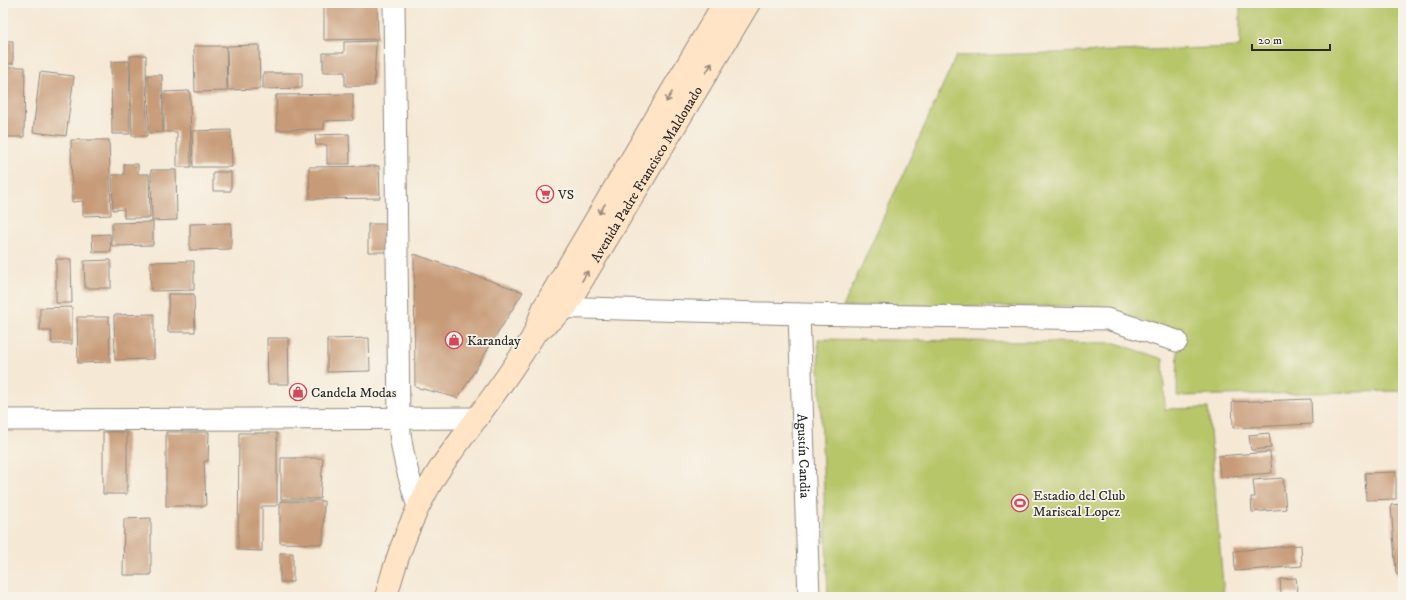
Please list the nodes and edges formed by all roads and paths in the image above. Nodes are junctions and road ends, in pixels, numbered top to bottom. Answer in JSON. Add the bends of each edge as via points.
{"nodes":[{"id":1,"x":394,"y":3,"type":"edge"},
{"id":2,"x":724,"y":3,"type":"edge"},
{"id":3,"x":749,"y":3,"type":"edge"},
{"id":4,"x":544,"y":307,"type":"junction"},
{"id":5,"x":566,"y":307,"type":"junction"},
{"id":6,"x":799,"y":314,"type":"junction"},
{"id":7,"x":533,"y":337,"type":"junction"},
{"id":8,"x":1177,"y":341,"type":"dead end"},
{"id":9,"x":399,"y":418,"type":"junction"},
{"id":10,"x":478,"y":418,"type":"junction"},
{"id":11,"x":3,"y":420,"type":"edge"},
{"id":12,"x":418,"y":507,"type":"junction"},
{"id":13,"x":386,"y":597,"type":"edge"},
{"id":14,"x":809,"y":597,"type":"edge"}],
"edges":[{"from":1,"to":9,"type":"street"},
{"from":2,"to":4,"type":"main road","name":"Avenida Padre Francisco Maldonado","one_way":true},
{"from":5,"to":3,"type":"main road","name":"Avenida Padre Francisco Maldonado","one_way":true},
{"from":4,"to":5,"type":"street"},
{"from":4,"to":7,"type":"main road","name":"Avenida Padre Francisco Maldonado"},
{"from":5,"to":6,"type":"street"},
{"from":5,"to":7,"type":"main road","name":"Avenida Padre Francisco Maldonado"},
{"from":6,"to":8,"type":"street","via":[[1107,319]]},
{"from":6,"to":14,"type":"street","name":"Agustín Candia"},
{"from":7,"to":10,"type":"main road","name":"Avenida Padre Francisco Maldonado"},
{"from":9,"to":10,"type":"street"},
{"from":9,"to":11,"type":"street"},
{"from":9,"to":12,"type":"street","via":[[400,442]]},
{"from":10,"to":12,"type":"main road","name":"Avenida Padre Francisco Maldonado","via":[[443,465]]},
{"from":12,"to":13,"type":"main road","name":"Avenida Padre Francisco Maldonado","via":[[394,565]]}]}
